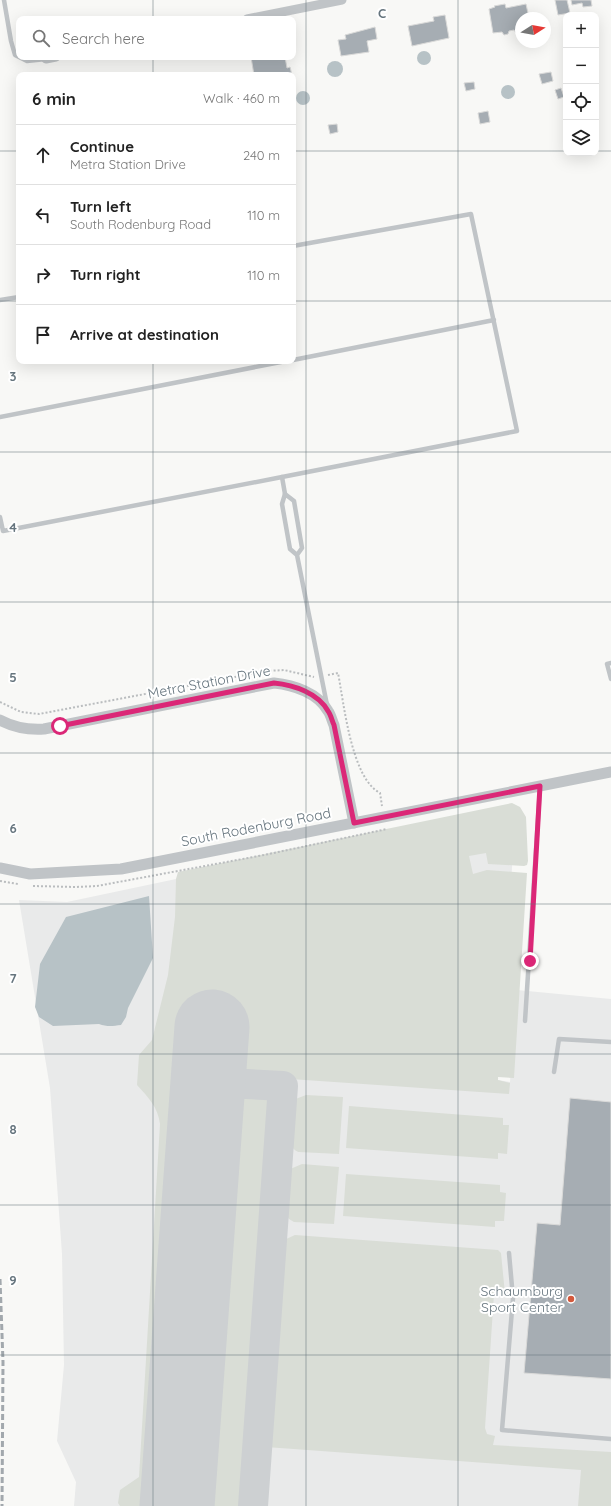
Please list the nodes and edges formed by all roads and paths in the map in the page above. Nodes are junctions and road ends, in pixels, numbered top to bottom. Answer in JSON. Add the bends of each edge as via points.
{"nodes":[{"id":1,"x":4,"y":0,"type":"edge"},
{"id":2,"x":342,"y":0,"type":"edge"},
{"id":3,"x":262,"y":16,"type":"edge"},
{"id":4,"x":16,"y":56,"type":"edge"},
{"id":5,"x":25,"y":60,"type":"edge"},
{"id":6,"x":36,"y":60,"type":"edge"},
{"id":7,"x":296,"y":245,"type":"edge"},
{"id":8,"x":16,"y":297,"type":"edge"},
{"id":9,"x":0,"y":300,"type":"edge"},
{"id":10,"x":494,"y":320,"type":"junction"},
{"id":11,"x":296,"y":359,"type":"edge"},
{"id":12,"x":271,"y":364,"type":"edge"},
{"id":13,"x":0,"y":417,"type":"edge"},
{"id":14,"x":282,"y":477,"type":"junction"},
{"id":15,"x":285,"y":494,"type":"junction"},
{"id":16,"x":0,"y":516,"type":"edge"},
{"id":17,"x":297,"y":555,"type":"junction"},
{"id":18,"x":611,"y":663,"type":"edge"},
{"id":19,"x":332,"y":674,"type":"dead end"},
{"id":20,"x":313,"y":677,"type":"dead end"},
{"id":21,"x":611,"y":680,"type":"edge"},
{"id":22,"x":0,"y":702,"type":"edge"},
{"id":23,"x":328,"y":710,"type":"junction"},
{"id":24,"x":0,"y":720,"type":"edge"},
{"id":25,"x":611,"y":772,"type":"edge"},
{"id":26,"x":540,"y":786,"type":"junction"},
{"id":27,"x":380,"y":798,"type":"dead end"},
{"id":28,"x":354,"y":823,"type":"junction"},
{"id":29,"x":0,"y":868,"type":"edge"},
{"id":30,"x":525,"y":1021,"type":"dead end"},
{"id":31,"x":611,"y":1042,"type":"edge"},
{"id":32,"x":554,"y":1072,"type":"dead end"},
{"id":33,"x":509,"y":1253,"type":"dead end"},
{"id":34,"x":611,"y":1439,"type":"edge"}],
"edges":[{"from":1,"to":4,"type":"lane"},
{"from":2,"to":3,"type":"street"},
{"from":5,"to":6,"type":"lane"},
{"from":7,"to":10,"type":"lane","via":[[472,214]]},
{"from":8,"to":9,"type":"lane"},
{"from":10,"to":11,"type":"lane"},
{"from":10,"to":14,"type":"lane","via":[[517,431]]},
{"from":12,"to":13,"type":"lane"},
{"from":14,"to":15,"type":"lane"},
{"from":14,"to":16,"type":"lane","via":[[3,531]]},
{"from":15,"to":17,"type":"lane","via":[[282,504],[290,549]]},
{"from":15,"to":17,"type":"lane","via":[[294,501],[302,548]]},
{"from":17,"to":23,"type":"lane"},
{"from":18,"to":21,"type":"lane","via":[[607,664]]},
{"from":19,"to":27,"type":"path","via":[[338,673],[352,748],[358,765],[371,787],[380,793]]},
{"from":20,"to":22,"type":"path","via":[[284,670],[267,671],[39,714],[21,712]]},
{"from":23,"to":24,"type":"street","name":"Metra Station Drive","via":[[317,698],[302,690],[287,684],[274,683],[44,729],[28,730]]},
{"from":23,"to":28,"type":"street","name":"Metra Station Drive","via":[[334,725]]},
{"from":25,"to":26,"type":"street","name":"South Rodenburg Road"},
{"from":26,"to":28,"type":"street","name":"South Rodenburg Road"},
{"from":26,"to":30,"type":"lane"},
{"from":28,"to":29,"type":"street","name":"South Rodenburg Road","via":[[121,869],[30,874]]},
{"from":31,"to":32,"type":"lane","via":[[559,1039]]},
{"from":33,"to":34,"type":"lane","via":[[513,1298],[502,1430]]}]}
